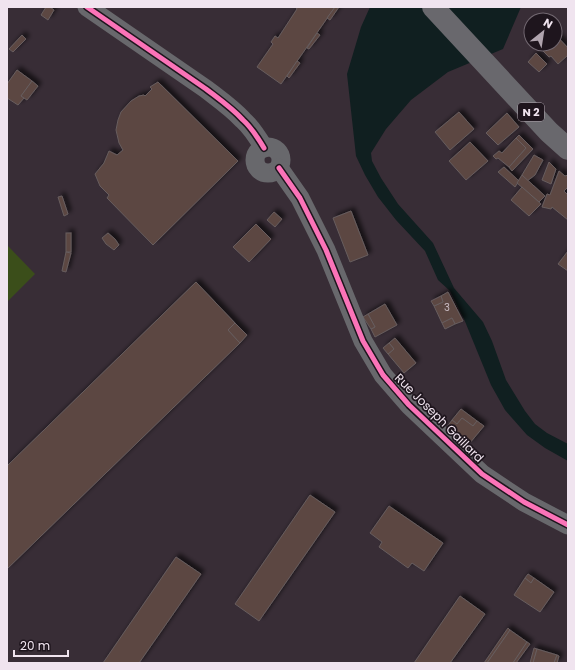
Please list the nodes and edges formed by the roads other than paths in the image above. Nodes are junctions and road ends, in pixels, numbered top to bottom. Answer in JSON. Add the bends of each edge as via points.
{"nodes":[{"id":1,"x":87,"y":7,"type":"edge"},
{"id":2,"x":433,"y":7,"type":"edge"},
{"id":3,"x":568,"y":149,"type":"edge"},
{"id":4,"x":568,"y":525,"type":"edge"}],
"edges":[{"from":1,"to":4,"type":"street","name":"Rue Joseph Gaillard","via":[[206,89],[243,119],[264,148],[259,151],[256,158],[260,170],[267,173],[278,168],[300,198],[326,250],[364,341],[383,375],[409,405],[482,474],[524,502]]},
{"from":2,"to":3,"type":"main road","number":"N 2","via":[[549,132]]}]}
